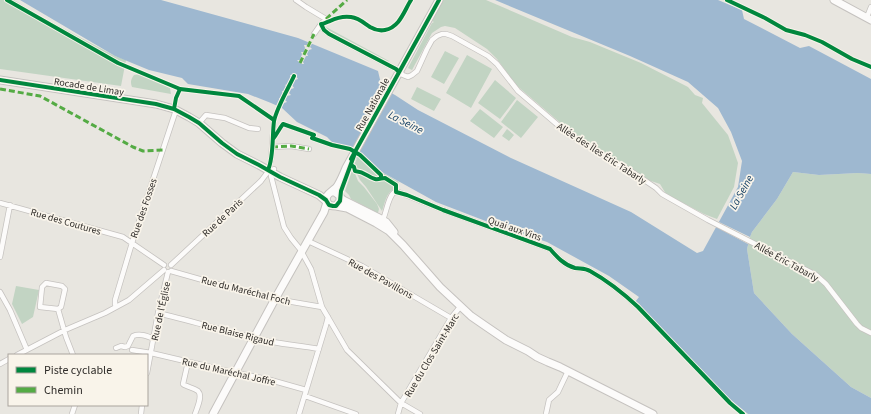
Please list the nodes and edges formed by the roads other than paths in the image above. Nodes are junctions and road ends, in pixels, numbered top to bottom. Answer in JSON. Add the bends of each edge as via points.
{"nodes":[{"id":1,"x":296,"y":0,"type":"edge"},
{"id":2,"x":439,"y":0,"type":"edge"},
{"id":3,"x":834,"y":0,"type":"edge"},
{"id":4,"x":871,"y":7,"type":"edge"},
{"id":5,"x":869,"y":19,"type":"edge"},
{"id":6,"x":321,"y":24,"type":"junction"},
{"id":7,"x":314,"y":34,"type":"dead end"},
{"id":8,"x":399,"y":72,"type":"junction"},
{"id":9,"x":0,"y":80,"type":"edge"},
{"id":10,"x":176,"y":110,"type":"junction"},
{"id":11,"x":274,"y":120,"type":"dead end"},
{"id":12,"x":199,"y":123,"type":"junction"},
{"id":13,"x":258,"y":129,"type":"dead end"},
{"id":14,"x":272,"y":147,"type":"junction"},
{"id":15,"x":309,"y":149,"type":"dead end"},
{"id":16,"x":355,"y":153,"type":"junction"},
{"id":17,"x":270,"y":170,"type":"junction"},
{"id":18,"x":331,"y":192,"type":"junction"},
{"id":19,"x":340,"y":197,"type":"junction"},
{"id":20,"x":327,"y":201,"type":"junction"},
{"id":21,"x":0,"y":203,"type":"edge"},
{"id":22,"x":10,"y":205,"type":"junction"},
{"id":23,"x":335,"y":206,"type":"junction"},
{"id":24,"x":382,"y":222,"type":"junction"},
{"id":25,"x":308,"y":241,"type":"junction"},
{"id":26,"x":751,"y":242,"type":"joint"},
{"id":27,"x":132,"y":243,"type":"junction"},
{"id":28,"x":301,"y":253,"type":"junction"},
{"id":29,"x":0,"y":257,"type":"edge"},
{"id":30,"x":171,"y":265,"type":"joint"},
{"id":31,"x":167,"y":269,"type":"junction"},
{"id":32,"x":0,"y":292,"type":"edge"},
{"id":33,"x":275,"y":299,"type":"junction"},
{"id":34,"x":116,"y":307,"type":"junction"},
{"id":35,"x":322,"y":307,"type":"junction"},
{"id":36,"x":460,"y":307,"type":"junction"},
{"id":37,"x":638,"y":307,"type":"dead end"},
{"id":38,"x":58,"y":309,"type":"junction"},
{"id":39,"x":158,"y":313,"type":"junction"},
{"id":40,"x":328,"y":318,"type":"junction"},
{"id":41,"x":451,"y":318,"type":"junction"},
{"id":42,"x":64,"y":330,"type":"junction"},
{"id":43,"x":871,"y":333,"type":"edge"},
{"id":44,"x":255,"y":338,"type":"junction"},
{"id":45,"x":154,"y":339,"type":"junction"},
{"id":46,"x":116,"y":348,"type":"dead end"},
{"id":47,"x":319,"y":349,"type":"junction"},
{"id":48,"x":27,"y":350,"type":"junction"},
{"id":49,"x":132,"y":350,"type":"dead end"},
{"id":50,"x":151,"y":353,"type":"junction"},
{"id":51,"x":19,"y":354,"type":"edge"},
{"id":52,"x":73,"y":354,"type":"edge"},
{"id":53,"x":188,"y":362,"type":"junction"},
{"id":54,"x":148,"y":368,"type":"edge"},
{"id":55,"x":568,"y":371,"type":"junction"},
{"id":56,"x":236,"y":373,"type":"junction"},
{"id":57,"x":306,"y":390,"type":"junction"},
{"id":58,"x":305,"y":396,"type":"junction"},
{"id":59,"x":401,"y":403,"type":"junction"},
{"id":60,"x":195,"y":414,"type":"edge"},
{"id":61,"x":213,"y":414,"type":"edge"},
{"id":62,"x":299,"y":414,"type":"edge"},
{"id":63,"x":356,"y":414,"type":"edge"},
{"id":64,"x":398,"y":414,"type":"edge"},
{"id":65,"x":420,"y":414,"type":"edge"},
{"id":66,"x":546,"y":414,"type":"edge"},
{"id":67,"x":653,"y":414,"type":"edge"}],
"edges":[{"from":1,"to":6,"type":"street","via":[[326,19]]},
{"from":2,"to":8,"type":"main road","name":"Rue Nationale"},
{"from":3,"to":5,"type":"main road"},
{"from":4,"to":5,"type":"street"},
{"from":6,"to":7,"type":"street"},
{"from":6,"to":8,"type":"street","via":[[329,34]]},
{"from":8,"to":16,"type":"main road","name":"Rue Nationale"},
{"from":8,"to":26,"type":"street","name":"Allée des Îles Éric Tabarly","via":[[406,77],[412,75],[417,71],[432,40],[442,34],[452,36],[488,56],[518,91],[566,132],[631,171],[662,194]]},
{"from":9,"to":10,"type":"main road","name":"Rocade de Limay","via":[[156,104]]},
{"from":10,"to":12,"type":"main road","name":"Rocade de Limay"},
{"from":10,"to":27,"type":"street","name":"Rue des Fosses"},
{"from":11,"to":14,"type":"street"},
{"from":12,"to":13,"type":"street","via":[[206,115],[225,118]]},
{"from":12,"to":17,"type":"main road","name":"Rocade de Limay","via":[[237,154]]},
{"from":14,"to":15,"type":"street","via":[[291,146]]},
{"from":14,"to":17,"type":"street"},
{"from":16,"to":18,"type":"main road","name":"Rue Nationale","via":[[337,187]]},
{"from":16,"to":19,"type":"main road","name":"Rue Nationale"},
{"from":17,"to":18,"type":"main road","via":[[322,191]]},
{"from":17,"to":20,"type":"main road"},
{"from":17,"to":28,"type":"street","via":[[284,227]]},
{"from":17,"to":30,"type":"street","name":"Rue de Paris"},
{"from":18,"to":19,"type":"main road","via":[[337,193]]},
{"from":18,"to":20,"type":"main road","via":[[326,197]]},
{"from":19,"to":23,"type":"main road","via":[[339,203]]},
{"from":19,"to":24,"type":"main road"},
{"from":20,"to":23,"type":"main road","via":[[331,206]]},
{"from":20,"to":25,"type":"main road","via":[[325,210]]},
{"from":21,"to":22,"type":"street","name":"Rue des Coutures"},
{"from":22,"to":27,"type":"street","name":"Rue des Coutures","via":[[124,237]]},
{"from":22,"to":29,"type":"street"},
{"from":23,"to":24,"type":"main road"},
{"from":23,"to":25,"type":"main road"},
{"from":24,"to":36,"type":"main road"},
{"from":24,"to":37,"type":"street","name":"Quai aux Vins","via":[[392,194],[401,193],[550,249],[563,262],[589,270],[603,278]]},
{"from":25,"to":28,"type":"main road"},
{"from":25,"to":41,"type":"street","name":"Rue des Pavillons","via":[[362,266]]},
{"from":26,"to":43,"type":"street","name":"Allée Éric Tabarly","via":[[816,275],[857,324]]},
{"from":27,"to":31,"type":"street","name":"Rue des Coutures"},
{"from":27,"to":34,"type":"street","name":"Rue des Fosses","via":[[115,300]]},
{"from":28,"to":33,"type":"main road"},
{"from":28,"to":35,"type":"street","via":[[311,269]]},
{"from":30,"to":31,"type":"street","name":"Rue de l'Église","via":[[172,267]]},
{"from":31,"to":33,"type":"street","name":"Rue du Maréchal Foch"},
{"from":31,"to":34,"type":"street","via":[[129,300]]},
{"from":31,"to":39,"type":"street","name":"Rue de l'Église"},
{"from":32,"to":48,"type":"street"},
{"from":33,"to":35,"type":"street","name":"Rue du Maréchal Foch"},
{"from":33,"to":44,"type":"main road"},
{"from":34,"to":42,"type":"street"},
{"from":35,"to":40,"type":"street"},
{"from":36,"to":41,"type":"street","name":"Rue du Clos Saint-Marc"},
{"from":36,"to":55,"type":"main road","via":[[506,340]]},
{"from":38,"to":38,"type":"street","via":[[40,307],[42,287],[46,282],[65,289],[61,307]]},
{"from":38,"to":42,"type":"street"},
{"from":39,"to":44,"type":"street","name":"Rue Blaise Rigaud"},
{"from":39,"to":45,"type":"street","name":"Rue de l'Église"},
{"from":40,"to":47,"type":"street"},
{"from":40,"to":59,"type":"street","via":[[347,350]]},
{"from":41,"to":59,"type":"street","name":"Rue du Clos Saint-Marc"},
{"from":42,"to":48,"type":"street"},
{"from":42,"to":52,"type":"street"},
{"from":44,"to":47,"type":"street","name":"Rue Blaise Rigaud"},
{"from":44,"to":56,"type":"main road"},
{"from":45,"to":46,"type":"street","via":[[137,334],[132,336],[128,346]]},
{"from":45,"to":50,"type":"street","name":"Rue de l'Église"},
{"from":47,"to":57,"type":"street"},
{"from":48,"to":51,"type":"street"},
{"from":49,"to":50,"type":"street","name":"Rue du Maréchal Joffre"},
{"from":50,"to":53,"type":"street","name":"Rue du Maréchal Joffre"},
{"from":50,"to":54,"type":"street","name":"Rue de l'Église"},
{"from":53,"to":56,"type":"street","name":"Rue du Maréchal Joffre"},
{"from":53,"to":60,"type":"street","via":[[183,384],[200,393]]},
{"from":55,"to":66,"type":"street","via":[[558,392],[549,400]]},
{"from":55,"to":67,"type":"main road"},
{"from":56,"to":57,"type":"street","name":"Rue du Maréchal Joffre"},
{"from":56,"to":61,"type":"main road"},
{"from":57,"to":58,"type":"street"},
{"from":58,"to":62,"type":"street"},
{"from":58,"to":63,"type":"street"},
{"from":59,"to":64,"type":"street","name":"Rue du Clos Saint-Marc"},
{"from":59,"to":65,"type":"street"}]}
